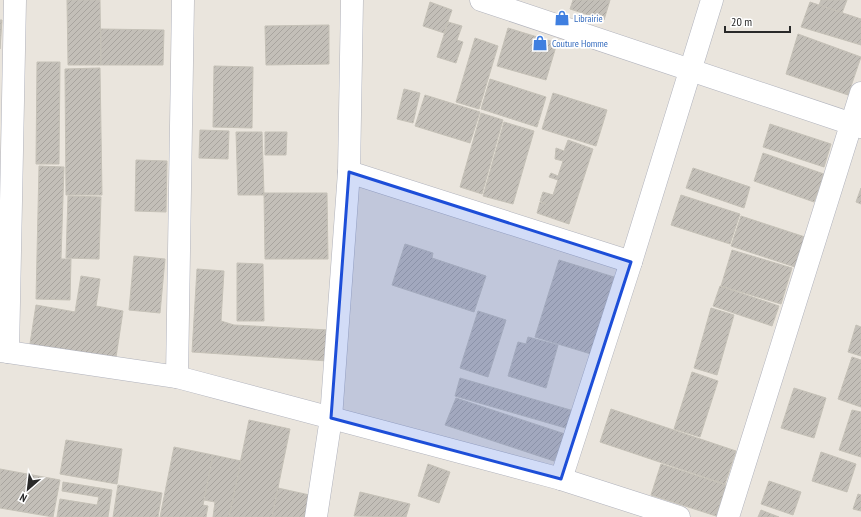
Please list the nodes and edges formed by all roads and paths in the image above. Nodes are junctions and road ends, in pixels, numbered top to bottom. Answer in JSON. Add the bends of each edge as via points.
{"nodes":[{"id":1,"x":15,"y":0,"type":"edge"},
{"id":2,"x":182,"y":0,"type":"edge"},
{"id":3,"x":352,"y":0,"type":"edge"},
{"id":4,"x":481,"y":0,"type":"edge"},
{"id":5,"x":712,"y":0,"type":"edge"},
{"id":6,"x":690,"y":70,"type":"junction"},
{"id":7,"x":861,"y":94,"type":"edge"},
{"id":8,"x":856,"y":126,"type":"edge"},
{"id":9,"x":349,"y":172,"type":"junction"},
{"id":10,"x":631,"y":262,"type":"junction"},
{"id":11,"x":4,"y":351,"type":"edge"},
{"id":12,"x":178,"y":377,"type":"junction"},
{"id":13,"x":331,"y":418,"type":"junction"},
{"id":14,"x":561,"y":479,"type":"junction"},
{"id":15,"x":316,"y":517,"type":"edge"},
{"id":16,"x":680,"y":517,"type":"edge"},
{"id":17,"x":728,"y":517,"type":"edge"}],
"edges":[{"from":1,"to":11,"type":"street"},
{"from":2,"to":12,"type":"street"},
{"from":3,"to":9,"type":"street"},
{"from":4,"to":6,"type":"street"},
{"from":5,"to":6,"type":"street"},
{"from":6,"to":8,"type":"street"},
{"from":6,"to":10,"type":"street"},
{"from":7,"to":8,"type":"street"},
{"from":8,"to":17,"type":"street"},
{"from":9,"to":10,"type":"street"},
{"from":9,"to":13,"type":"street"},
{"from":10,"to":14,"type":"street"},
{"from":11,"to":12,"type":"street"},
{"from":12,"to":13,"type":"street"},
{"from":13,"to":14,"type":"street"},
{"from":13,"to":15,"type":"street"},
{"from":14,"to":16,"type":"street"}]}
